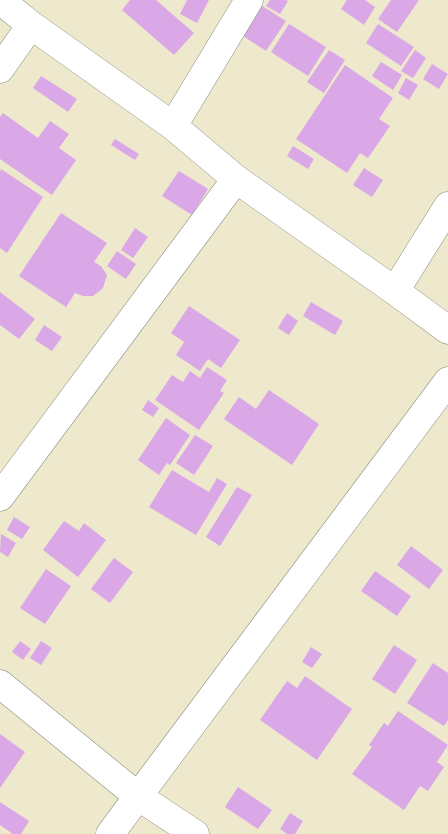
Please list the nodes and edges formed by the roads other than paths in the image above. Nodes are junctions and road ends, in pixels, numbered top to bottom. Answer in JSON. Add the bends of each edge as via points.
{"nodes":[{"id":1,"x":0,"y":0,"type":"edge"},
{"id":2,"x":249,"y":0,"type":"edge"},
{"id":3,"x":31,"y":25,"type":"junction"},
{"id":4,"x":0,"y":69,"type":"edge"},
{"id":5,"x":173,"y":126,"type":"junction"},
{"id":6,"x":236,"y":179,"type":"junction"},
{"id":7,"x":448,"y":206,"type":"edge"},
{"id":8,"x":395,"y":291,"type":"junction"},
{"id":9,"x":448,"y":330,"type":"edge"},
{"id":10,"x":448,"y":381,"type":"edge"},
{"id":11,"x":0,"y":497,"type":"edge"},
{"id":12,"x":0,"y":684,"type":"edge"},
{"id":13,"x":139,"y":797,"type":"junction"},
{"id":14,"x":110,"y":834,"type":"edge"},
{"id":15,"x":195,"y":834,"type":"edge"}],
"edges":[{"from":1,"to":3,"type":"street"},
{"from":2,"to":5,"type":"street"},
{"from":3,"to":4,"type":"street"},
{"from":3,"to":5,"type":"street"},
{"from":5,"to":6,"type":"street"},
{"from":6,"to":8,"type":"street"},
{"from":6,"to":11,"type":"street"},
{"from":7,"to":8,"type":"street"},
{"from":8,"to":9,"type":"street"},
{"from":10,"to":13,"type":"street"},
{"from":12,"to":13,"type":"street"},
{"from":13,"to":14,"type":"street"},
{"from":13,"to":15,"type":"street"}]}
